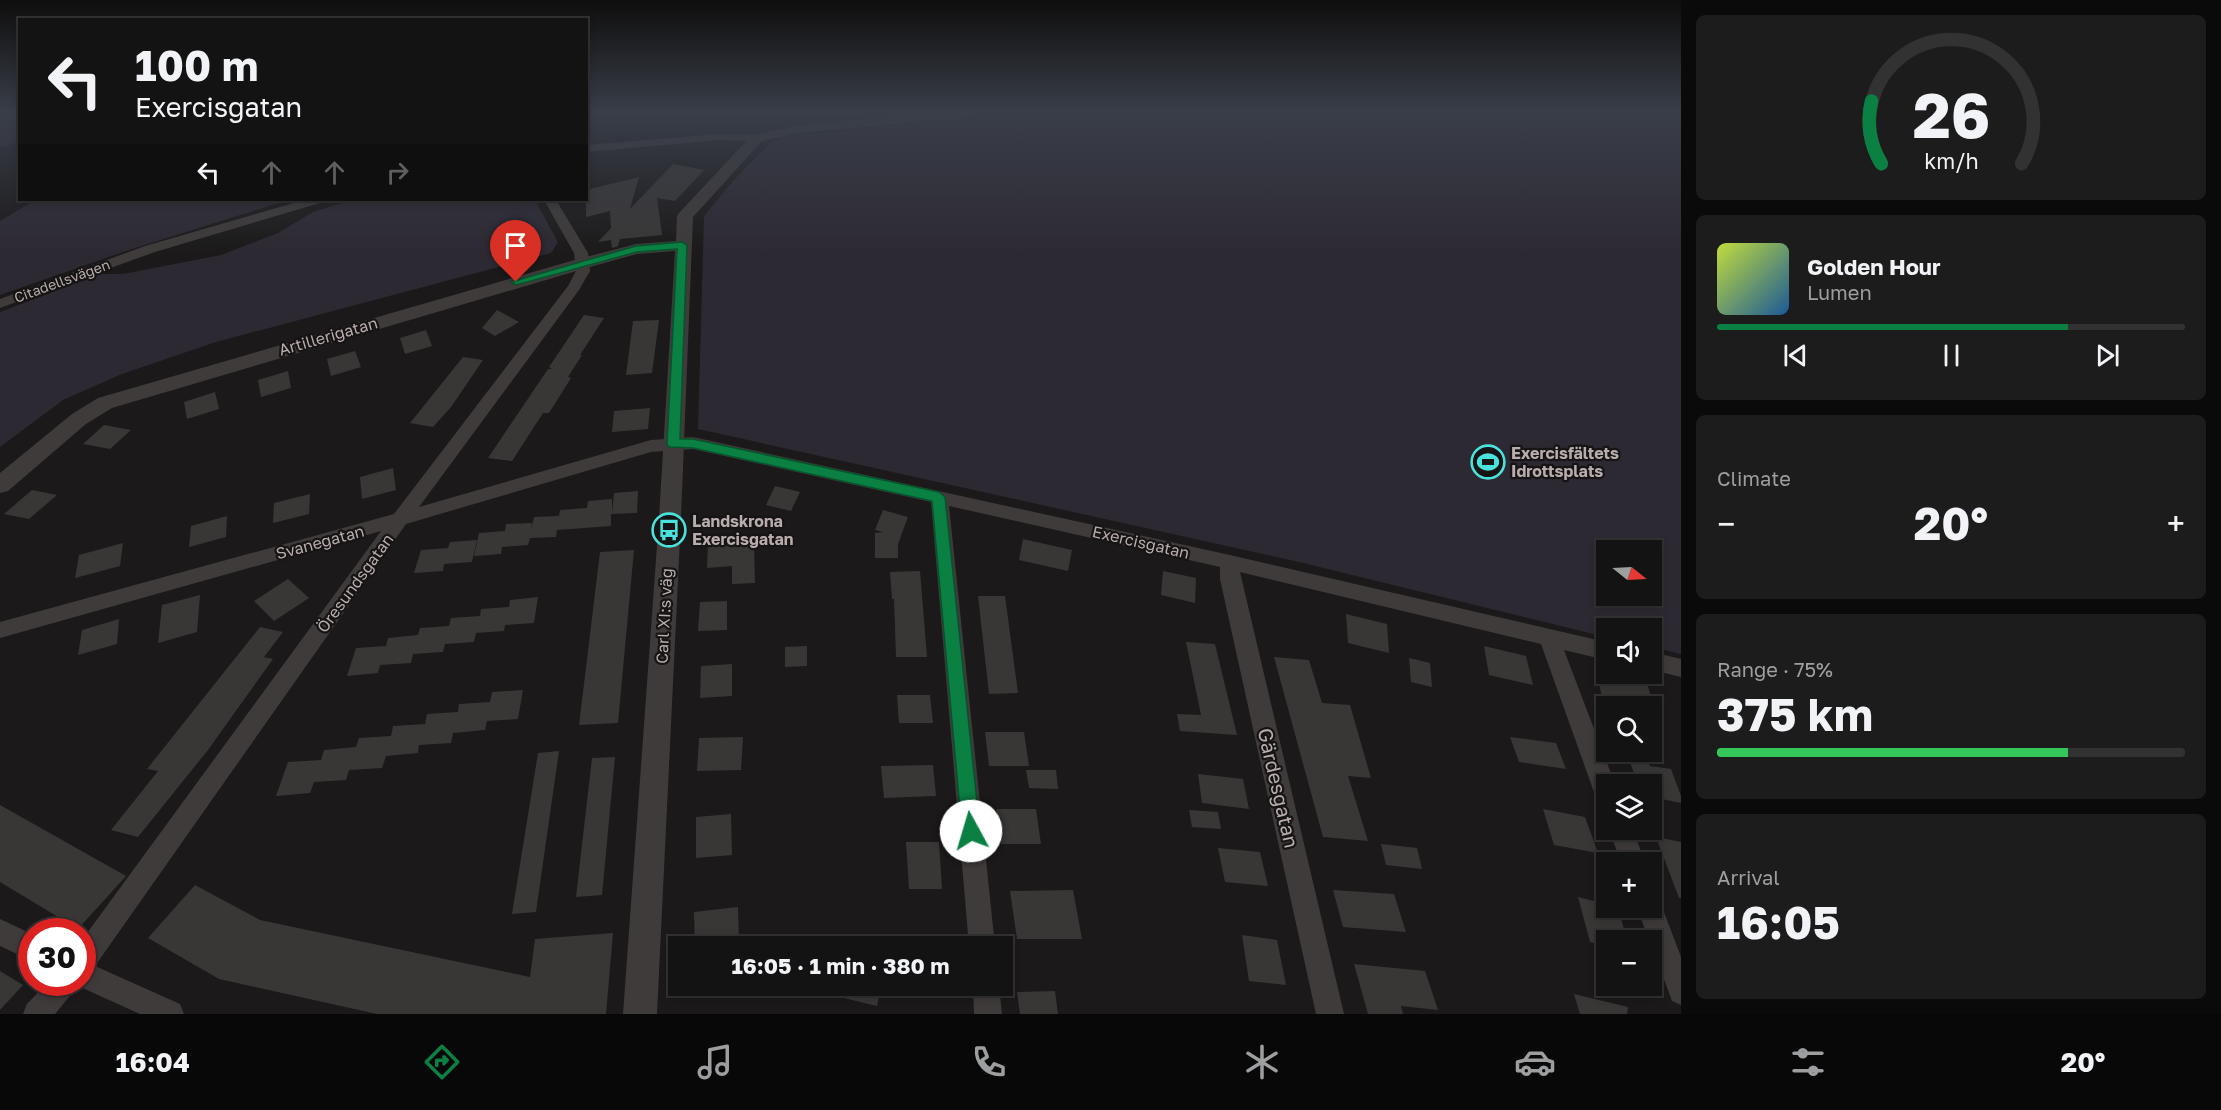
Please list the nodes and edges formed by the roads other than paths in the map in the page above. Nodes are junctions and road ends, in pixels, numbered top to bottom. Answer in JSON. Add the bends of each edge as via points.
{"nodes":[{"id":1,"x":735,"y":160,"type":"edge"},
{"id":2,"x":312,"y":201,"type":"edge"},
{"id":3,"x":550,"y":201,"type":"edge"},
{"id":4,"x":682,"y":245,"type":"junction"},
{"id":5,"x":584,"y":263,"type":"junction"},
{"id":6,"x":0,"y":304,"type":"edge"},
{"id":7,"x":673,"y":444,"type":"junction"},
{"id":8,"x":0,"y":485,"type":"edge"},
{"id":9,"x":939,"y":497,"type":"junction"},
{"id":10,"x":400,"y":519,"type":"junction"},
{"id":11,"x":1230,"y":562,"type":"junction"},
{"id":12,"x":0,"y":630,"type":"edge"},
{"id":13,"x":1549,"y":638,"type":"junction"},
{"id":14,"x":1596,"y":649,"type":"edge"},
{"id":15,"x":1662,"y":663,"type":"edge"},
{"id":16,"x":1681,"y":668,"type":"edge"},
{"id":17,"x":1599,"y":774,"type":"edge"},
{"id":18,"x":1654,"y":918,"type":"edge"},
{"id":19,"x":0,"y":932,"type":"edge"},
{"id":20,"x":981,"y":936,"type":"edge"},
{"id":21,"x":18,"y":941,"type":"edge"},
{"id":22,"x":96,"y":943,"type":"edge"},
{"id":23,"x":96,"y":980,"type":"edge"},
{"id":24,"x":1681,"y":992,"type":"edge"},
{"id":25,"x":53,"y":996,"type":"edge"},
{"id":26,"x":987,"y":996,"type":"edge"},
{"id":27,"x":37,"y":1014,"type":"edge"},
{"id":28,"x":170,"y":1014,"type":"edge"},
{"id":29,"x":640,"y":1014,"type":"edge"},
{"id":30,"x":988,"y":1014,"type":"edge"},
{"id":31,"x":1330,"y":1014,"type":"edge"}],
"edges":[{"from":1,"to":4,"type":"street","name":"Carl XI:s väg","via":[[685,216]]},
{"from":2,"to":6,"type":"street","name":"Citadellsvägen","via":[[124,258]]},
{"from":3,"to":5,"type":"street"},
{"from":4,"to":5,"type":"street","name":"Artillerigatan","via":[[636,249]]},
{"from":4,"to":7,"type":"street","name":"Carl XI:s väg"},
{"from":5,"to":8,"type":"street","name":"Artillerigatan","via":[[105,403],[79,419]]},
{"from":5,"to":10,"type":"street","name":"Öresundsgatan","via":[[574,287]]},
{"from":7,"to":9,"type":"street","name":"Exercisgatan","via":[[693,443]]},
{"from":7,"to":10,"type":"street","name":"Svanegatan","via":[[651,446]]},
{"from":7,"to":29,"type":"street","name":"Carl XI:s väg"},
{"from":9,"to":11,"type":"street","name":"Exercisgatan"},
{"from":9,"to":20,"type":"street"},
{"from":10,"to":12,"type":"street","name":"Svanegatan"},
{"from":10,"to":22,"type":"street","name":"Öresundsgatan"},
{"from":11,"to":13,"type":"street","name":"Exercisgatan"},
{"from":11,"to":31,"type":"street","name":"Gärdesgatan","via":[[1230,579]]},
{"from":13,"to":14,"type":"street","name":"Exercisgatan"},
{"from":13,"to":17,"type":"street"},
{"from":15,"to":16,"type":"street"},
{"from":18,"to":24,"type":"street"},
{"from":19,"to":21,"type":"street"},
{"from":23,"to":28,"type":"street"},
{"from":25,"to":27,"type":"street"},
{"from":26,"to":30,"type":"street"}]}
